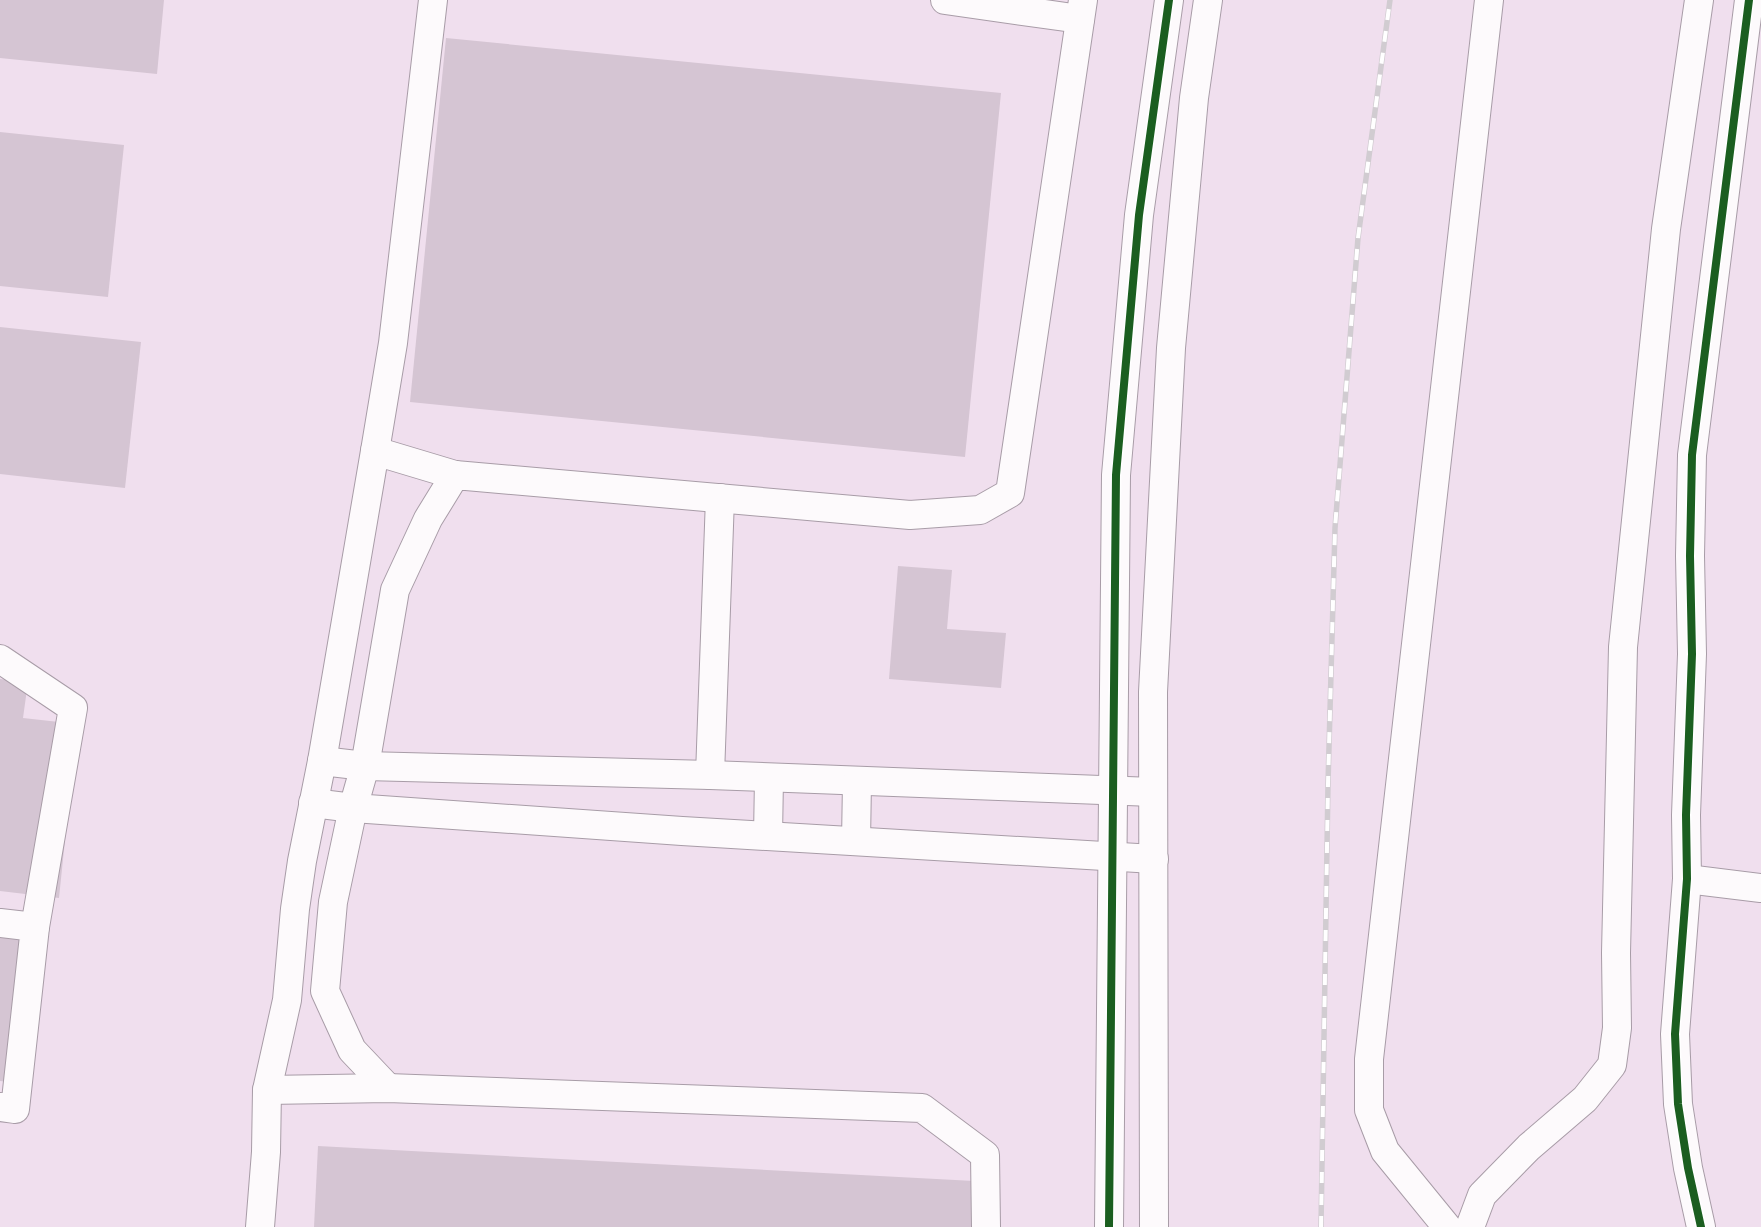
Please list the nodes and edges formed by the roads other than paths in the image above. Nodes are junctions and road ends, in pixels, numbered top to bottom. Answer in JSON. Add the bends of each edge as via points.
{"nodes":[{"id":1,"x":433,"y":0,"type":"edge"},
{"id":2,"x":945,"y":0,"type":"edge"},
{"id":3,"x":1169,"y":0,"type":"edge"},
{"id":4,"x":1208,"y":0,"type":"edge"},
{"id":5,"x":1490,"y":0,"type":"edge"},
{"id":6,"x":1699,"y":0,"type":"edge"},
{"id":7,"x":1749,"y":0,"type":"edge"},
{"id":8,"x":1081,"y":9,"type":"edge"},
{"id":9,"x":375,"y":452,"type":"junction"},
{"id":10,"x":455,"y":474,"type":"junction"},
{"id":11,"x":720,"y":498,"type":"junction"},
{"id":12,"x":0,"y":659,"type":"edge"},
{"id":13,"x":322,"y":762,"type":"junction"},
{"id":14,"x":365,"y":766,"type":"junction"},
{"id":15,"x":710,"y":775,"type":"junction"},
{"id":16,"x":769,"y":778,"type":"junction"},
{"id":17,"x":857,"y":782,"type":"junction"},
{"id":18,"x":1114,"y":791,"type":"junction"},
{"id":19,"x":1153,"y":792,"type":"junction"},
{"id":20,"x":314,"y":803,"type":"junction"},
{"id":21,"x":353,"y":808,"type":"junction"},
{"id":22,"x":768,"y":836,"type":"junction"},
{"id":23,"x":856,"y":841,"type":"junction"},
{"id":24,"x":1113,"y":857,"type":"junction"},
{"id":25,"x":1154,"y":859,"type":"junction"},
{"id":26,"x":1687,"y":879,"type":"junction"},
{"id":27,"x":1761,"y":888,"type":"edge"},
{"id":28,"x":0,"y":924,"type":"edge"},
{"id":29,"x":35,"y":927,"type":"junction"},
{"id":30,"x":388,"y":1088,"type":"junction"},
{"id":31,"x":267,"y":1090,"type":"junction"},
{"id":32,"x":0,"y":1107,"type":"edge"},
{"id":33,"x":260,"y":1227,"type":"edge"},
{"id":34,"x":986,"y":1227,"type":"edge"},
{"id":35,"x":1110,"y":1227,"type":"edge"},
{"id":36,"x":1154,"y":1227,"type":"edge"},
{"id":37,"x":1447,"y":1227,"type":"edge"},
{"id":38,"x":1470,"y":1227,"type":"edge"},
{"id":39,"x":1701,"y":1227,"type":"edge"}],
"edges":[{"from":1,"to":9,"type":"street","via":[[393,343]]},
{"from":2,"to":8,"type":"street"},
{"from":3,"to":18,"type":"street","via":[[1139,215],[1116,475]]},
{"from":4,"to":19,"type":"street","via":[[1194,98],[1171,348],[1153,692]]},
{"from":5,"to":37,"type":"street","via":[[1369,1059],[1369,1110],[1385,1151]]},
{"from":6,"to":38,"type":"street","via":[[1666,228],[1623,646],[1617,1028],[1612,1065],[1585,1099],[1529,1147],[1482,1195]]},
{"from":7,"to":26,"type":"street","via":[[1692,455]]},
{"from":8,"to":11,"type":"street","via":[[1010,493],[980,510],[910,515]]},
{"from":9,"to":10,"type":"street"},
{"from":9,"to":13,"type":"street"},
{"from":10,"to":11,"type":"street"},
{"from":10,"to":14,"type":"street","via":[[428,519],[395,590]]},
{"from":11,"to":15,"type":"street"},
{"from":12,"to":29,"type":"street","via":[[73,708]]},
{"from":13,"to":14,"type":"street"},
{"from":13,"to":20,"type":"street"},
{"from":14,"to":15,"type":"street"},
{"from":14,"to":21,"type":"street"},
{"from":15,"to":16,"type":"street"},
{"from":16,"to":17,"type":"street"},
{"from":16,"to":22,"type":"street"},
{"from":17,"to":18,"type":"street"},
{"from":17,"to":23,"type":"street"},
{"from":18,"to":19,"type":"street"},
{"from":18,"to":24,"type":"street"},
{"from":19,"to":25,"type":"street"},
{"from":20,"to":21,"type":"street"},
{"from":20,"to":31,"type":"street","via":[[295,909],[287,1000]]},
{"from":21,"to":22,"type":"street"},
{"from":21,"to":30,"type":"street","via":[[333,902],[324,991],[352,1050]]},
{"from":22,"to":23,"type":"street"},
{"from":23,"to":24,"type":"street"},
{"from":24,"to":25,"type":"street"},
{"from":24,"to":35,"type":"street"},
{"from":25,"to":36,"type":"street"},
{"from":26,"to":27,"type":"street"},
{"from":26,"to":39,"type":"street","via":[[1675,1034],[1678,1104]]},
{"from":28,"to":29,"type":"street"},
{"from":29,"to":32,"type":"street","via":[[15,1109]]},
{"from":30,"to":31,"type":"street"},
{"from":30,"to":34,"type":"street","via":[[922,1108],[985,1155]]},
{"from":31,"to":33,"type":"street"}]}
